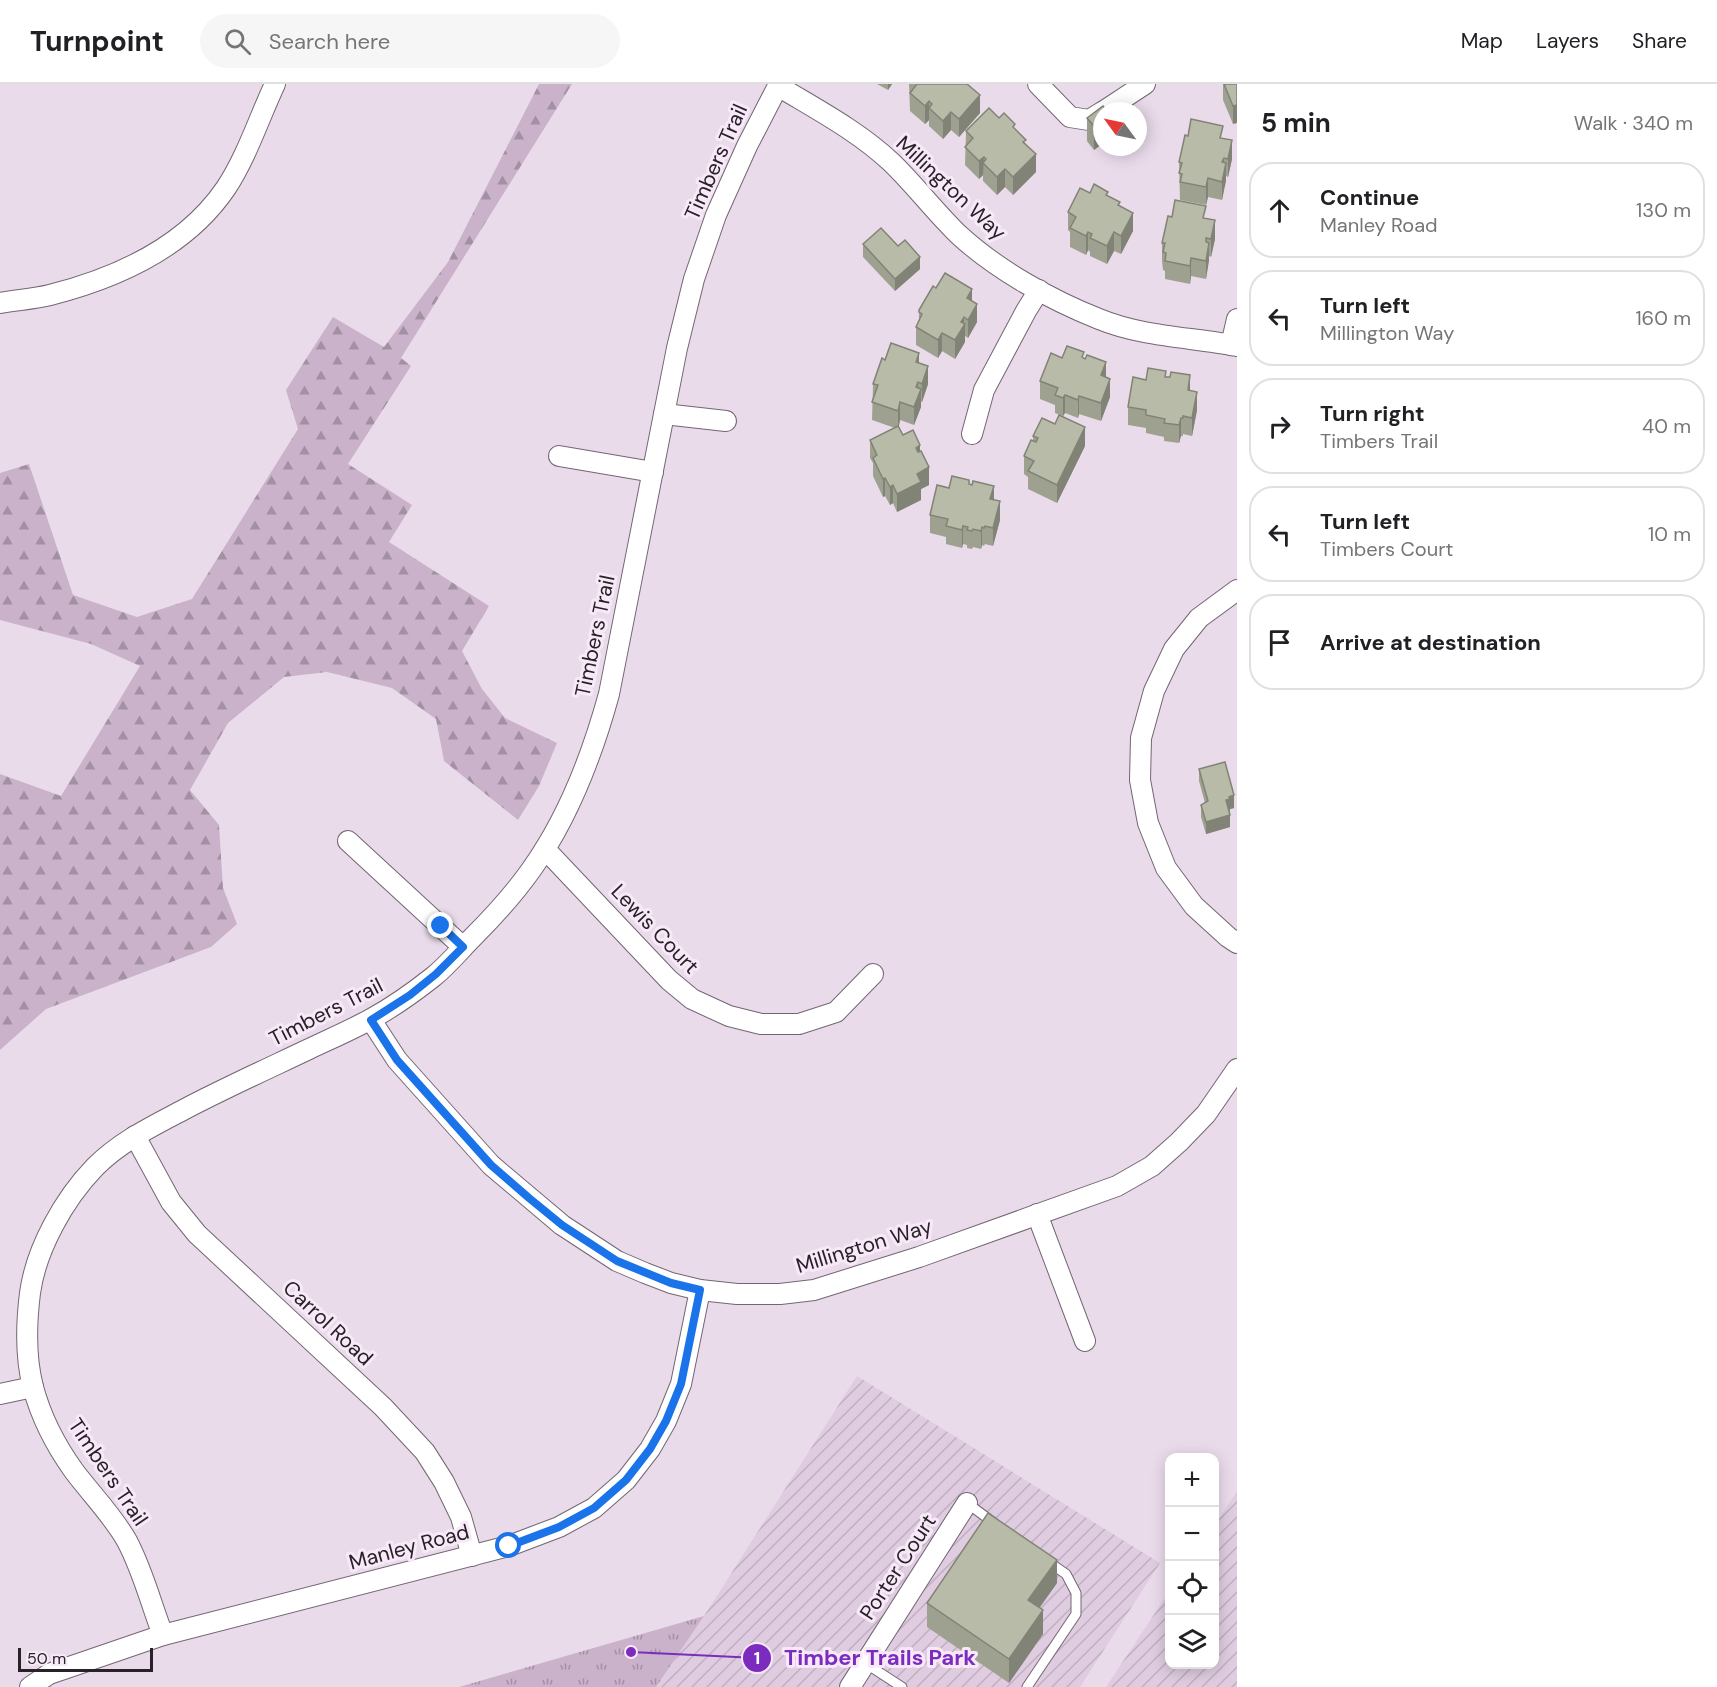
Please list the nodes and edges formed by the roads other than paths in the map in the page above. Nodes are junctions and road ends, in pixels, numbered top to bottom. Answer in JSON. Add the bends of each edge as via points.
{"nodes":[{"id":1,"x":275,"y":84,"type":"edge"},
{"id":2,"x":1038,"y":84,"type":"edge"},
{"id":3,"x":1145,"y":84,"type":"edge"},
{"id":4,"x":778,"y":85,"type":"edge"},
{"id":5,"x":1118,"y":102,"type":"edge"},
{"id":6,"x":1093,"y":118,"type":"edge"},
{"id":7,"x":1039,"y":290,"type":"junction"},
{"id":8,"x":0,"y":303,"type":"edge"},
{"id":9,"x":1237,"y":319,"type":"edge"},
{"id":10,"x":1234,"y":345,"type":"edge"},
{"id":11,"x":664,"y":414,"type":"junction"},
{"id":12,"x":726,"y":420,"type":"dead end"},
{"id":13,"x":972,"y":434,"type":"dead end"},
{"id":14,"x":559,"y":456,"type":"dead end"},
{"id":15,"x":653,"y":472,"type":"junction"},
{"id":16,"x":1237,"y":590,"type":"edge"},
{"id":17,"x":348,"y":841,"type":"dead end"},
{"id":18,"x":545,"y":849,"type":"junction"},
{"id":19,"x":1237,"y":943,"type":"edge"},
{"id":20,"x":463,"y":947,"type":"junction"},
{"id":21,"x":873,"y":974,"type":"dead end"},
{"id":22,"x":371,"y":1020,"type":"junction"},
{"id":23,"x":1237,"y":1069,"type":"edge"},
{"id":24,"x":135,"y":1136,"type":"junction"},
{"id":25,"x":1037,"y":1214,"type":"junction"},
{"id":26,"x":700,"y":1290,"type":"junction"},
{"id":27,"x":1084,"y":1341,"type":"dead end"},
{"id":28,"x":33,"y":1386,"type":"junction"},
{"id":29,"x":0,"y":1394,"type":"edge"},
{"id":30,"x":967,"y":1503,"type":"joint"},
{"id":31,"x":1003,"y":1529,"type":"edge"},
{"id":32,"x":1039,"y":1555,"type":"edge"},
{"id":33,"x":472,"y":1556,"type":"junction"},
{"id":34,"x":163,"y":1635,"type":"junction"},
{"id":35,"x":865,"y":1663,"type":"junction"},
{"id":36,"x":30,"y":1687,"type":"edge"},
{"id":37,"x":850,"y":1687,"type":"edge"},
{"id":38,"x":902,"y":1687,"type":"edge"},
{"id":39,"x":1028,"y":1687,"type":"edge"}],
"edges":[{"from":1,"to":8,"type":"street","via":[[226,188],[193,225],[146,259],[96,281]]},
{"from":2,"to":6,"type":"street","via":[[1070,117]]},
{"from":3,"to":5,"type":"street"},
{"from":4,"to":7,"type":"street","name":"Millington Way","via":[[891,162],[962,237]]},
{"from":4,"to":11,"type":"street","name":"Timbers Trail","via":[[716,215],[692,290]]},
{"from":7,"to":10,"type":"street","name":"Millington Way","via":[[1129,329]]},
{"from":7,"to":13,"type":"street","via":[[984,390]]},
{"from":9,"to":10,"type":"street"},
{"from":11,"to":12,"type":"street"},
{"from":11,"to":15,"type":"street","name":"Timbers Trail"},
{"from":14,"to":15,"type":"street"},
{"from":15,"to":18,"type":"street","name":"Timbers Trail","via":[[598,735],[582,777]]},
{"from":16,"to":19,"type":"street","via":[[1199,618],[1174,648],[1154,691],[1141,738],[1140,780],[1148,823],[1166,868],[1194,906]]},
{"from":17,"to":20,"type":"street"},
{"from":18,"to":20,"type":"street","name":"Timbers Trail","via":[[502,907]]},
{"from":18,"to":21,"type":"street","name":"Lewis Court","via":[[669,980],[692,999],[729,1016],[761,1024],[799,1024],[836,1012]]},
{"from":20,"to":22,"type":"street","name":"Timbers Trail","via":[[410,995]]},
{"from":22,"to":24,"type":"street","name":"Timbers Trail"},
{"from":22,"to":26,"type":"street","name":"Millington Way","via":[[397,1060],[491,1165],[529,1198],[617,1261]]},
{"from":23,"to":25,"type":"street","name":"Millington Way","via":[[1206,1114],[1152,1166],[1117,1186]]},
{"from":24,"to":28,"type":"street","name":"Timbers Trail","via":[[95,1167],[71,1196],[44,1244],[29,1307],[27,1348]]},
{"from":24,"to":33,"type":"street","name":"Carrol Road","via":[[171,1202],[197,1234],[383,1407],[425,1452],[461,1517]]},
{"from":25,"to":26,"type":"street","name":"Millington Way","via":[[814,1290],[737,1294]]},
{"from":25,"to":27,"type":"street"},
{"from":26,"to":33,"type":"street","name":"Manley Road","via":[[681,1384],[650,1449],[626,1480],[594,1508],[559,1527]]},
{"from":28,"to":29,"type":"street"},
{"from":28,"to":34,"type":"street","name":"Timbers Trail","via":[[56,1444],[127,1541]]},
{"from":30,"to":31,"type":"lane"},
{"from":30,"to":35,"type":"street","name":"Porter Court"},
{"from":32,"to":39,"type":"lane","via":[[1066,1574],[1076,1593],[1076,1614]]},
{"from":33,"to":34,"type":"street","name":"Manley Road"},
{"from":34,"to":36,"type":"street","name":"Manley Road","via":[[49,1674]]},
{"from":35,"to":37,"type":"street","name":"Porter Court"},
{"from":35,"to":38,"type":"lane"}]}
